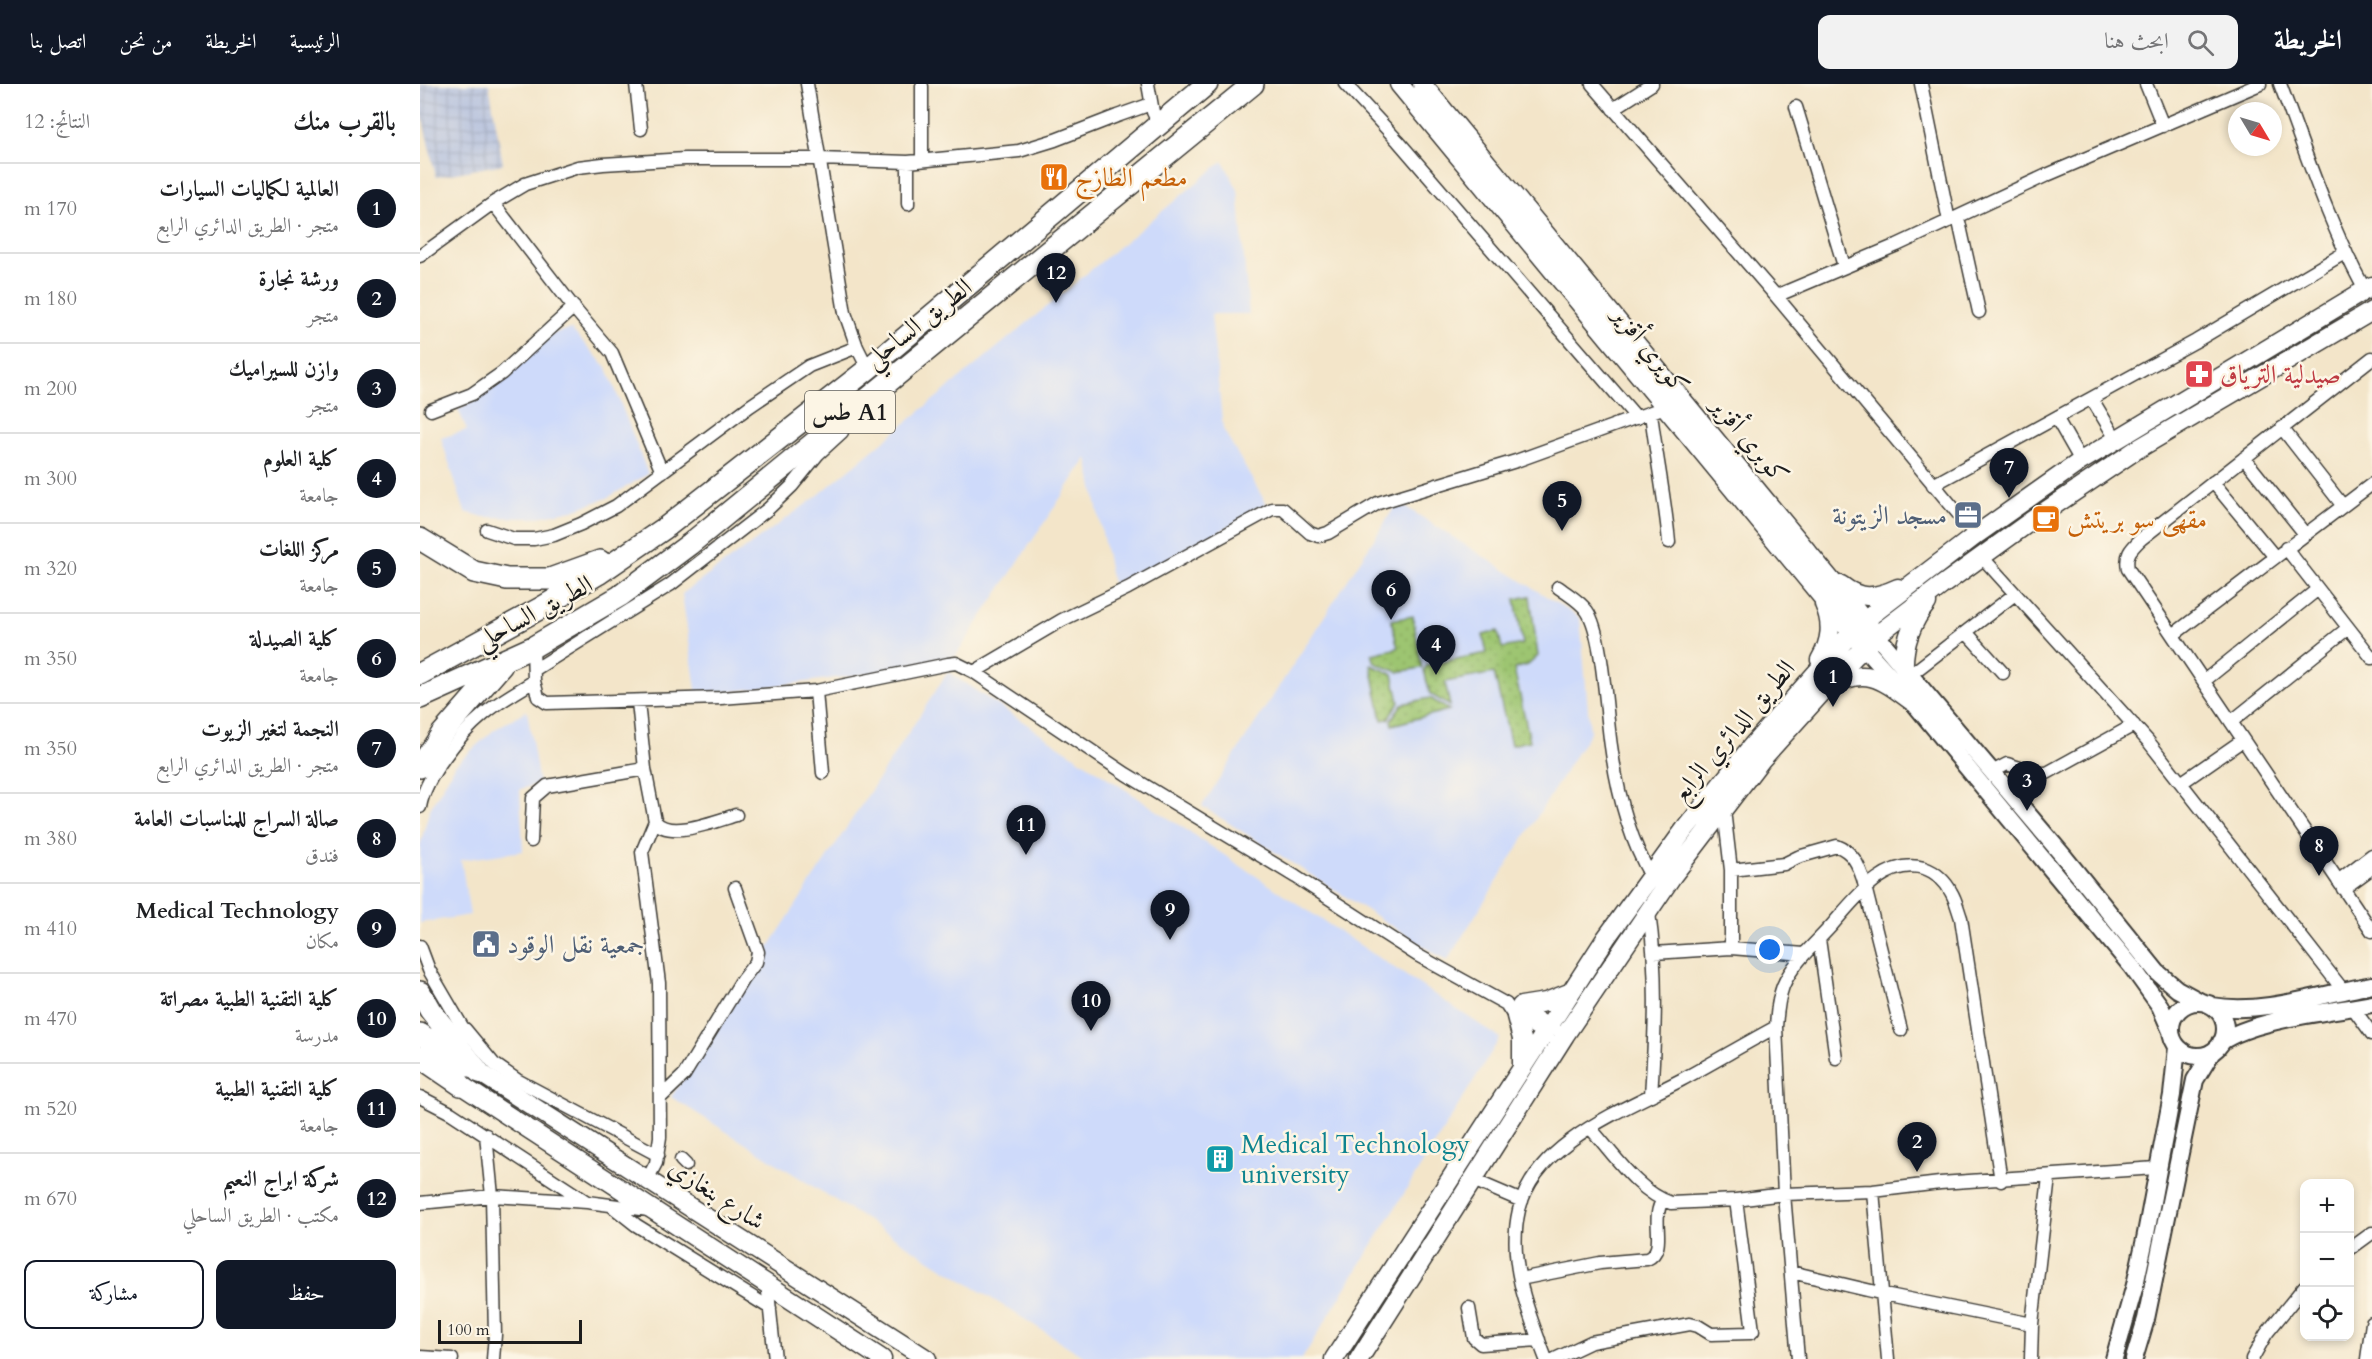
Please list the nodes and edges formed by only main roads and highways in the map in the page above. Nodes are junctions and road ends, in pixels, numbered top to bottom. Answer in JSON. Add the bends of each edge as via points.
{"nodes":[{"id":1,"x":1207,"y":84,"type":"edge"},
{"id":2,"x":1253,"y":84,"type":"edge"},
{"id":3,"x":1399,"y":84,"type":"edge"},
{"id":4,"x":1422,"y":84,"type":"edge"},
{"id":5,"x":2368,"y":288,"type":"edge"},
{"id":6,"x":2372,"y":311,"type":"edge"},
{"id":7,"x":665,"y":528,"type":"junction"},
{"id":8,"x":420,"y":539,"type":"edge"},
{"id":9,"x":1825,"y":572,"type":"junction"},
{"id":10,"x":1922,"y":577,"type":"junction"},
{"id":11,"x":1812,"y":584,"type":"junction"},
{"id":12,"x":1941,"y":586,"type":"junction"},
{"id":13,"x":1865,"y":634,"type":"junction"},
{"id":14,"x":506,"y":660,"type":"junction"},
{"id":15,"x":1907,"y":672,"type":"junction"},
{"id":16,"x":420,"y":674,"type":"edge"},
{"id":17,"x":1812,"y":676,"type":"junction"},
{"id":18,"x":420,"y":698,"type":"edge"},
{"id":19,"x":1815,"y":698,"type":"junction"},
{"id":20,"x":1913,"y":702,"type":"junction"},
{"id":21,"x":420,"y":767,"type":"edge"},
{"id":22,"x":2372,"y":985,"type":"edge"},
{"id":23,"x":420,"y":992,"type":"edge"},
{"id":24,"x":1569,"y":993,"type":"junction"},
{"id":25,"x":2206,"y":1004,"type":"junction"},
{"id":26,"x":2372,"y":1004,"type":"edge"},
{"id":27,"x":420,"y":1034,"type":"edge"},
{"id":28,"x":2174,"y":1039,"type":"junction"},
{"id":29,"x":2217,"y":1047,"type":"junction"},
{"id":30,"x":420,"y":1057,"type":"edge"},
{"id":31,"x":1522,"y":1067,"type":"junction"},
{"id":32,"x":479,"y":1072,"type":"junction"},
{"id":33,"x":420,"y":1075,"type":"edge"},
{"id":34,"x":461,"y":1085,"type":"junction"},
{"id":35,"x":743,"y":1241,"type":"junction"},
{"id":36,"x":732,"y":1259,"type":"junction"},
{"id":37,"x":882,"y":1359,"type":"edge"},
{"id":38,"x":927,"y":1359,"type":"edge"},
{"id":39,"x":1334,"y":1359,"type":"edge"},
{"id":40,"x":1359,"y":1359,"type":"edge"},
{"id":41,"x":2114,"y":1359,"type":"edge"},
{"id":42,"x":2134,"y":1359,"type":"edge"}],
"edges":[{"from":1,"to":7,"type":"highway","name":"الطريق الساحلي","via":[[868,369]]},
{"from":2,"to":14,"type":"highway","name":"الطريق الساحلي","number":"طس A1","via":[[690,544],[620,596]]},
{"from":3,"to":11,"type":"main road","name":"كويري أقزير","via":[[1658,410]]},
{"from":4,"to":9,"type":"main road","name":"كوبري أقزير"},
{"from":5,"to":10,"type":"main road","name":"الطريق الدائري الرابع","via":[[2081,461]]},
{"from":6,"to":12,"type":"main road","name":"الطريق الدائري الرابع","via":[[2136,450]]},
{"from":7,"to":8,"type":"highway","via":[[599,562],[550,579],[507,579],[474,572]]},
{"from":7,"to":16,"type":"highway","name":"الطريق الساحلي","via":[[598,574]]},
{"from":9,"to":10,"type":"main road","via":[[1852,594],[1864,596],[1880,595]]},
{"from":9,"to":13,"type":"main road","name":"كوبري أقزير"},
{"from":10,"to":13,"type":"main road","name":"الطريق الدائري الرابع"},
{"from":11,"to":13,"type":"main road","name":"كويري أقزير"},
{"from":11,"to":17,"type":"main road","via":[[1831,626],[1826,649]]},
{"from":12,"to":13,"type":"main road","name":"الطريق الدائري الرابع"},
{"from":12,"to":15,"type":"main road","via":[[1910,631],[1904,651]]},
{"from":13,"to":15,"type":"main road"},
{"from":13,"to":17,"type":"main road","name":"الطريق الدائري الرابع"},
{"from":13,"to":19,"type":"main road","name":"الطريق الدائري الرابع"},
{"from":13,"to":20,"type":"main road"},
{"from":14,"to":18,"type":"highway","name":"الطريق الساحلي","number":"طس A1"},
{"from":14,"to":21,"type":"highway","via":[[441,735]]},
{"from":15,"to":25,"type":"main road","via":[[2157,972],[2177,989]]},
{"from":17,"to":24,"type":"main road","name":"الطريق الدائري الرابع","via":[[1700,811]]},
{"from":19,"to":20,"type":"main road","via":[[1850,677],[1864,675],[1879,679]]},
{"from":19,"to":40,"type":"main road","name":"الطريق الدائري الرابع","via":[[1761,760],[1673,875],[1562,1040]]},
{"from":20,"to":28,"type":"main road","via":[[2149,989]]},
{"from":22,"to":25,"type":"main road","via":[[2259,1008],[2235,1010]]},
{"from":23,"to":32,"type":"highway"},
{"from":24,"to":31,"type":"main road","name":"الطريق الدائري الرابع"},
{"from":24,"to":31,"type":"main road","via":[[1514,1009],[1523,1044]]},
{"from":25,"to":28,"type":"main road","via":[[2193,1003],[2179,1010],[2174,1016]]},
{"from":25,"to":29,"type":"main road","via":[[2224,1022],[2224,1036]]},
{"from":26,"to":29,"type":"main road","via":[[2263,1025],[2229,1037]]},
{"from":27,"to":32,"type":"highway"},
{"from":28,"to":29,"type":"main road","via":[[2190,1056],[2205,1055]]},
{"from":28,"to":41,"type":"main road","via":[[2172,1095],[2135,1286]]},
{"from":29,"to":42,"type":"main road","via":[[2195,1080],[2146,1319]]},
{"from":30,"to":34,"type":"highway"},
{"from":31,"to":39,"type":"main road","name":"الطريق الدائري الرابع"},
{"from":32,"to":35,"type":"main road","name":"شارع بنغازي"},
{"from":33,"to":34,"type":"highway"},
{"from":34,"to":36,"type":"main road","name":"شارع بنغازي"},
{"from":35,"to":36,"type":"main road"},
{"from":35,"to":38,"type":"main road","name":"شارع بنغازي"},
{"from":36,"to":37,"type":"main road","name":"شارع بنغازي"}]}
